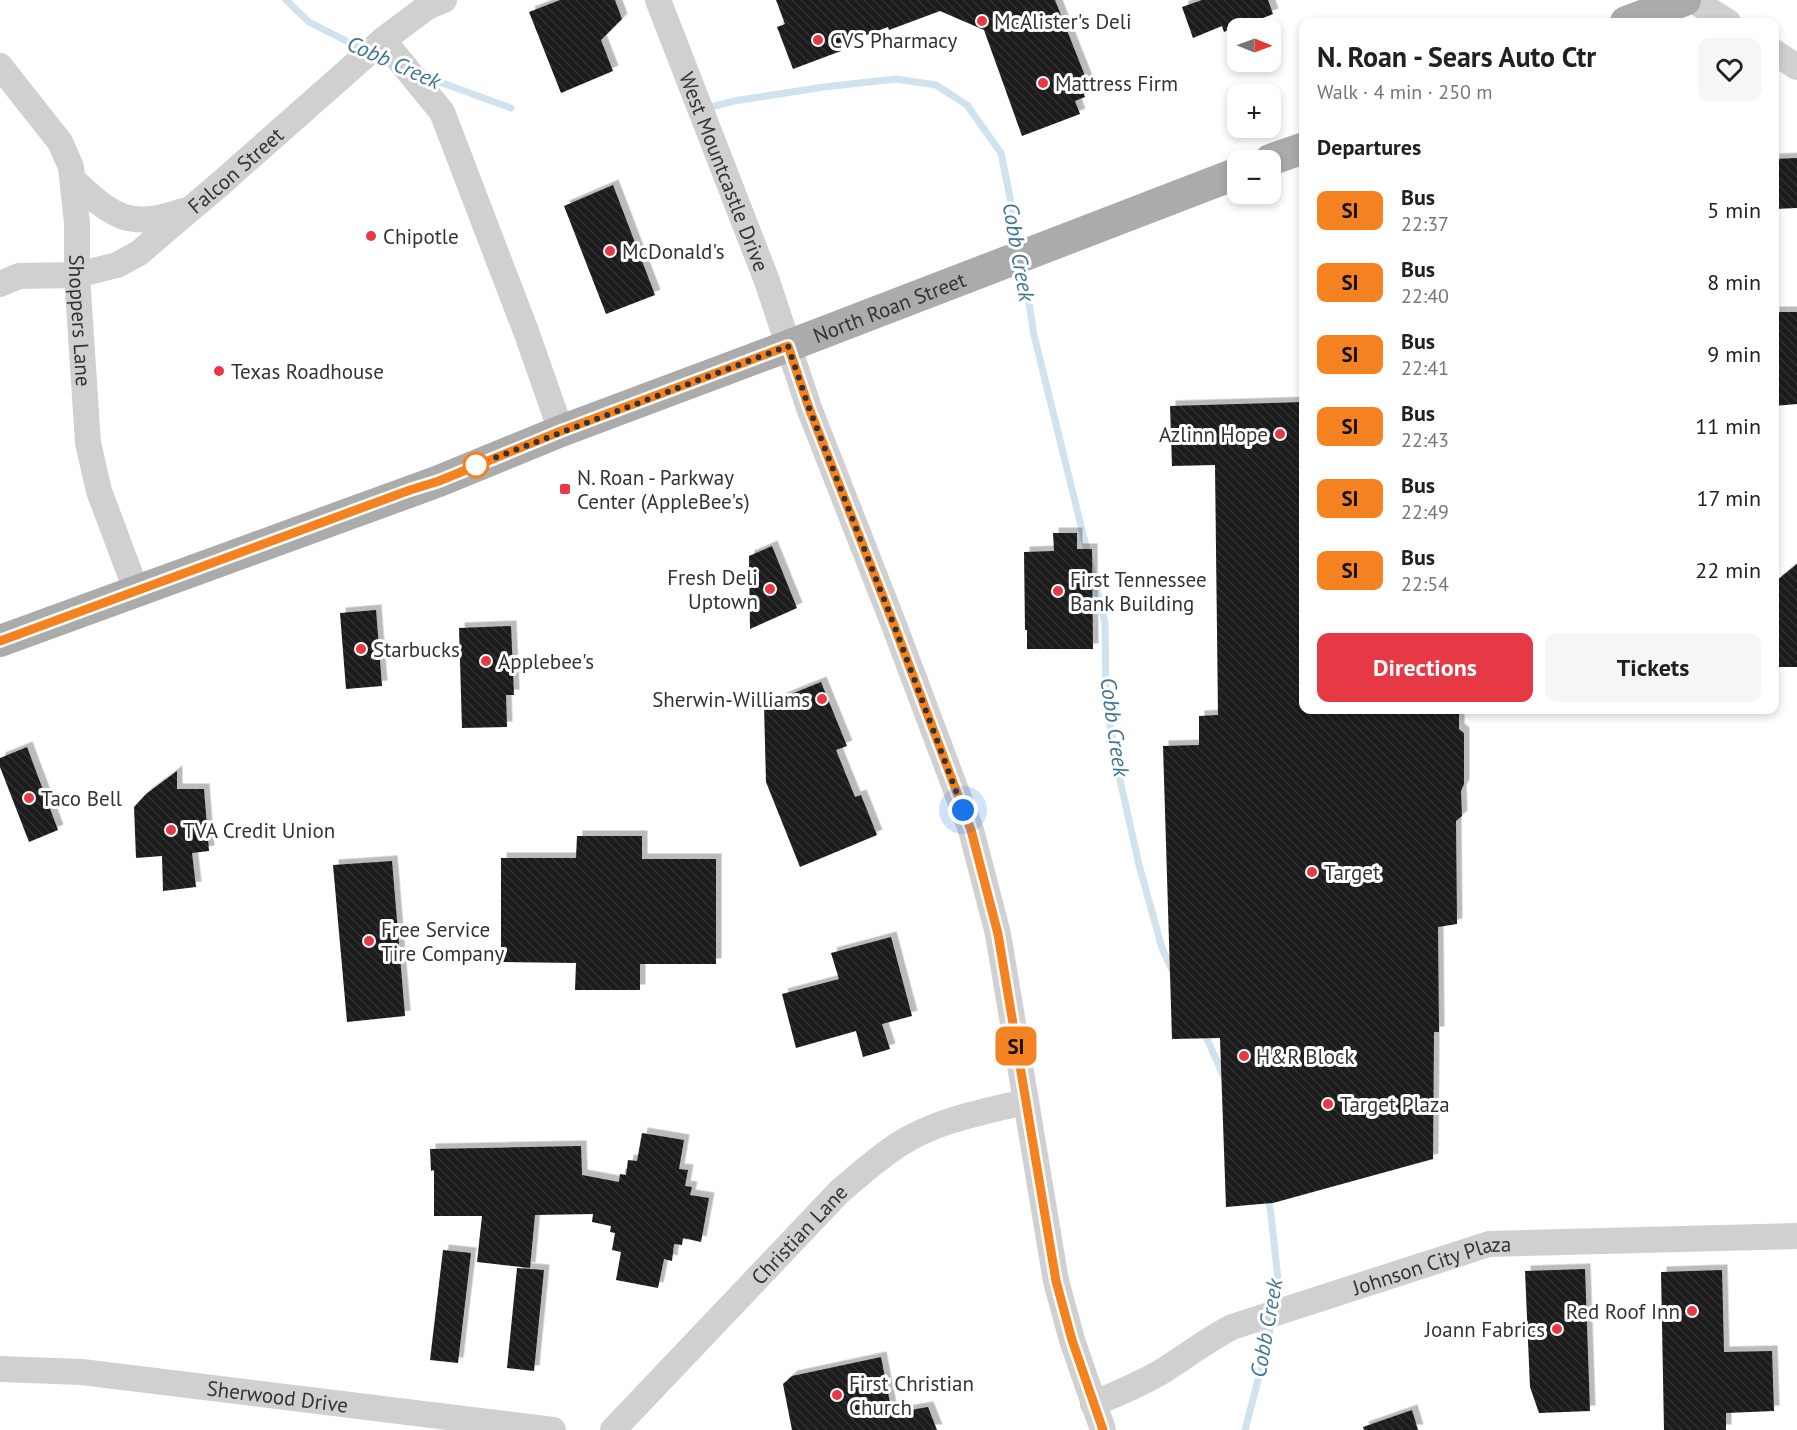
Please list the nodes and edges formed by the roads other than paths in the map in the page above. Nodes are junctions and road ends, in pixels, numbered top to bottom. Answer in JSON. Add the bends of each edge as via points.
{"nodes":[{"id":1,"x":444,"y":0,"type":"edge"},
{"id":2,"x":658,"y":0,"type":"edge"},
{"id":3,"x":1685,"y":0,"type":"edge"},
{"id":4,"x":1693,"y":0,"type":"edge"},
{"id":5,"x":1637,"y":18,"type":"edge"},
{"id":6,"x":1722,"y":18,"type":"edge"},
{"id":7,"x":383,"y":40,"type":"junction"},
{"id":8,"x":1779,"y":55,"type":"edge"},
{"id":9,"x":0,"y":66,"type":"edge"},
{"id":10,"x":1797,"y":67,"type":"edge"},
{"id":11,"x":1299,"y":150,"type":"edge"},
{"id":12,"x":1281,"y":156,"type":"edge"},
{"id":13,"x":1227,"y":177,"type":"edge"},
{"id":14,"x":72,"y":180,"type":"junction"},
{"id":15,"x":192,"y":208,"type":"junction"},
{"id":16,"x":77,"y":275,"type":"junction"},
{"id":17,"x":0,"y":284,"type":"edge"},
{"id":18,"x":788,"y":346,"type":"junction"},
{"id":19,"x":561,"y":431,"type":"junction"},
{"id":20,"x":136,"y":590,"type":"junction"},
{"id":21,"x":0,"y":641,"type":"edge"},
{"id":22,"x":1025,"y":1102,"type":"junction"},
{"id":23,"x":1797,"y":1236,"type":"edge"},
{"id":24,"x":0,"y":1370,"type":"edge"},
{"id":25,"x":1093,"y":1404,"type":"junction"},
{"id":26,"x":553,"y":1430,"type":"edge"},
{"id":27,"x":613,"y":1430,"type":"edge"},
{"id":28,"x":1103,"y":1430,"type":"edge"}],
"edges":[{"from":1,"to":7,"type":"street","name":"Falcon Street","via":[[427,7]]},
{"from":2,"to":18,"type":"street","name":"West Mountcastle Drive","via":[[767,281]]},
{"from":3,"to":5,"type":"main road"},
{"from":4,"to":6,"type":"street"},
{"from":7,"to":15,"type":"street","name":"Falcon Street"},
{"from":7,"to":19,"type":"street","via":[[442,112]]},
{"from":8,"to":10,"type":"street"},
{"from":9,"to":14,"type":"street","name":"Shoppers Lane","via":[[60,142]]},
{"from":11,"to":12,"type":"main road"},
{"from":13,"to":18,"type":"main road","name":"North Roan Street"},
{"from":14,"to":15,"type":"street","via":[[115,215],[146,220]]},
{"from":14,"to":16,"type":"street","name":"Shoppers Lane"},
{"from":15,"to":16,"type":"street","name":"Falcon Street","via":[[139,253],[117,265]]},
{"from":16,"to":17,"type":"street","name":"Falcon Street","via":[[19,276]]},
{"from":16,"to":20,"type":"street","name":"Shoppers Lane","via":[[88,443],[99,491]]},
{"from":18,"to":19,"type":"main road","name":"North Roan Street"},
{"from":18,"to":22,"type":"street","name":"West Mountcastle Drive","via":[[971,830],[998,934]]},
{"from":19,"to":20,"type":"main road","name":"North Roan Street","via":[[439,481]]},
{"from":20,"to":21,"type":"main road","name":"North Roan Street"},
{"from":22,"to":25,"type":"street","name":"West Mountcastle Drive","via":[[1056,1281]]},
{"from":22,"to":27,"type":"street","name":"Christian Lane","via":[[933,1127],[874,1162],[840,1191]]},
{"from":23,"to":25,"type":"street","name":"Johnson City Plaza","via":[[1489,1244],[1232,1327],[1161,1372]]},
{"from":24,"to":26,"type":"street","name":"Sherwood Drive","via":[[82,1372]]},
{"from":25,"to":28,"type":"street","name":"West Mountcastle Drive"}]}
